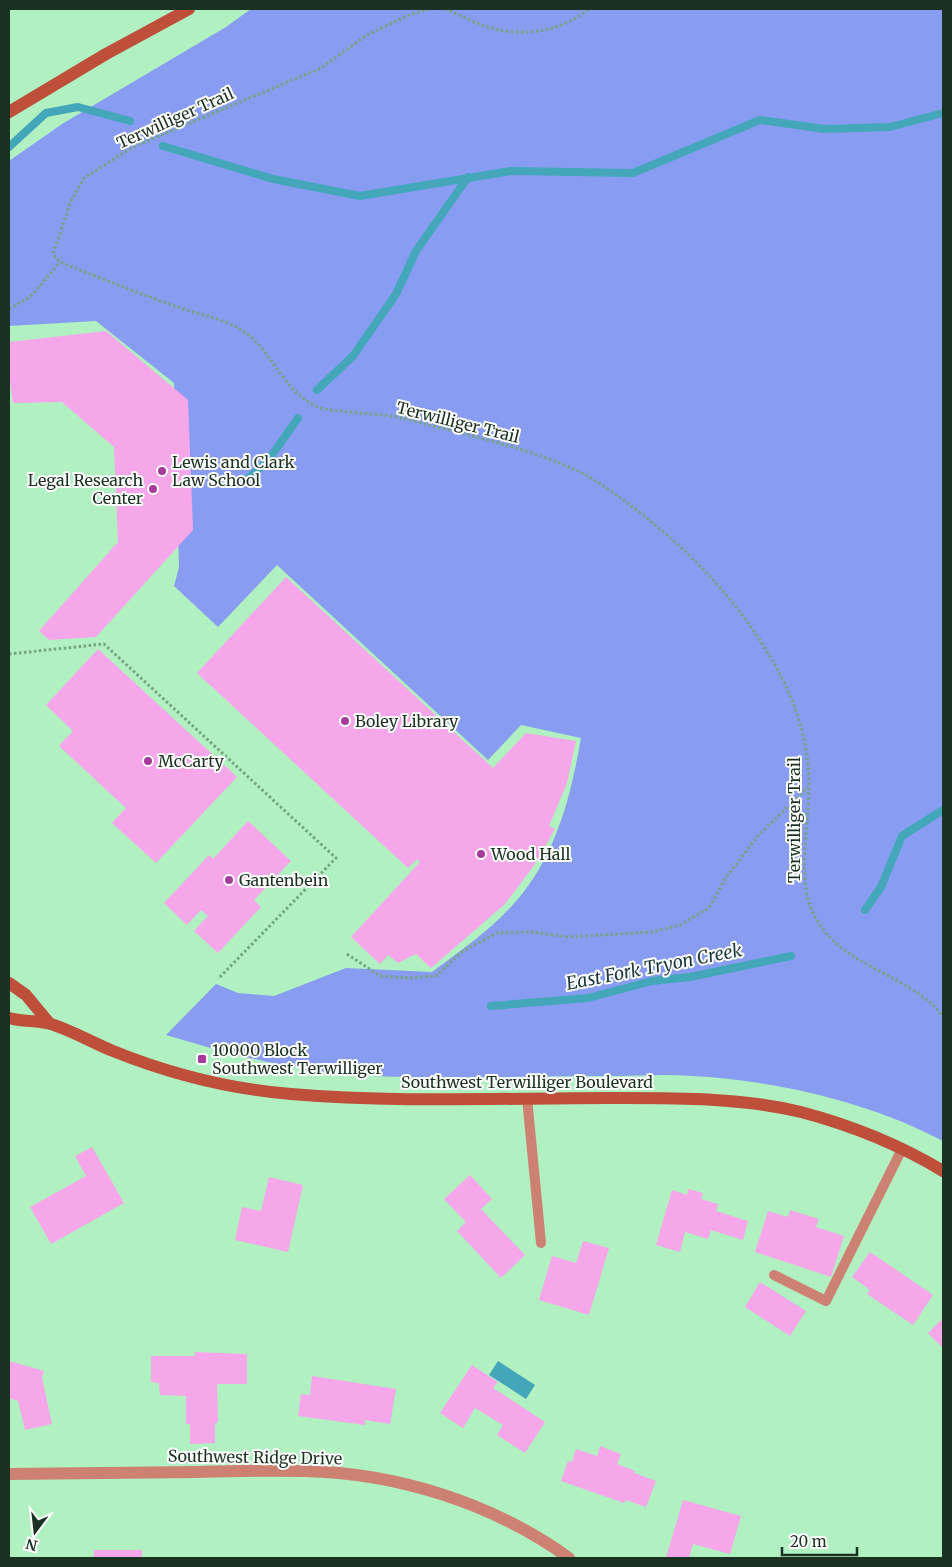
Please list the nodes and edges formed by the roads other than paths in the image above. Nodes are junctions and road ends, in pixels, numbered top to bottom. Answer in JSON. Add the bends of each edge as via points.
{"nodes":[{"id":1,"x":189,"y":9,"type":"edge"},
{"id":2,"x":9,"y":112,"type":"edge"},
{"id":3,"x":9,"y":983,"type":"edge"},
{"id":4,"x":9,"y":1018,"type":"edge"},
{"id":5,"x":50,"y":1024,"type":"junction"},
{"id":6,"x":527,"y":1098,"type":"junction"},
{"id":7,"x":902,"y":1149,"type":"junction"},
{"id":8,"x":943,"y":1170,"type":"edge"},
{"id":9,"x":541,"y":1243,"type":"dead end"},
{"id":10,"x":774,"y":1275,"type":"dead end"},
{"id":11,"x":9,"y":1474,"type":"edge"},
{"id":12,"x":569,"y":1558,"type":"edge"}],
"edges":[{"from":1,"to":2,"type":"main road"},
{"from":3,"to":5,"type":"main road","via":[[26,995]]},
{"from":4,"to":5,"type":"main road"},
{"from":5,"to":6,"type":"main road","name":"Southwest Terwilliger Boulevard","via":[[165,1070],[245,1089],[425,1100]]},
{"from":6,"to":7,"type":"main road","name":"Southwest Terwilliger Boulevard","via":[[674,1098],[764,1105],[801,1112]]},
{"from":6,"to":9,"type":"lane"},
{"from":7,"to":8,"type":"main road","name":"Southwest Terwilliger Boulevard"},
{"from":7,"to":10,"type":"lane","via":[[826,1302]]},
{"from":11,"to":12,"type":"street","name":"Southwest Ridge Drive","via":[[305,1470],[363,1475],[418,1486],[479,1509],[547,1542]]}]}
